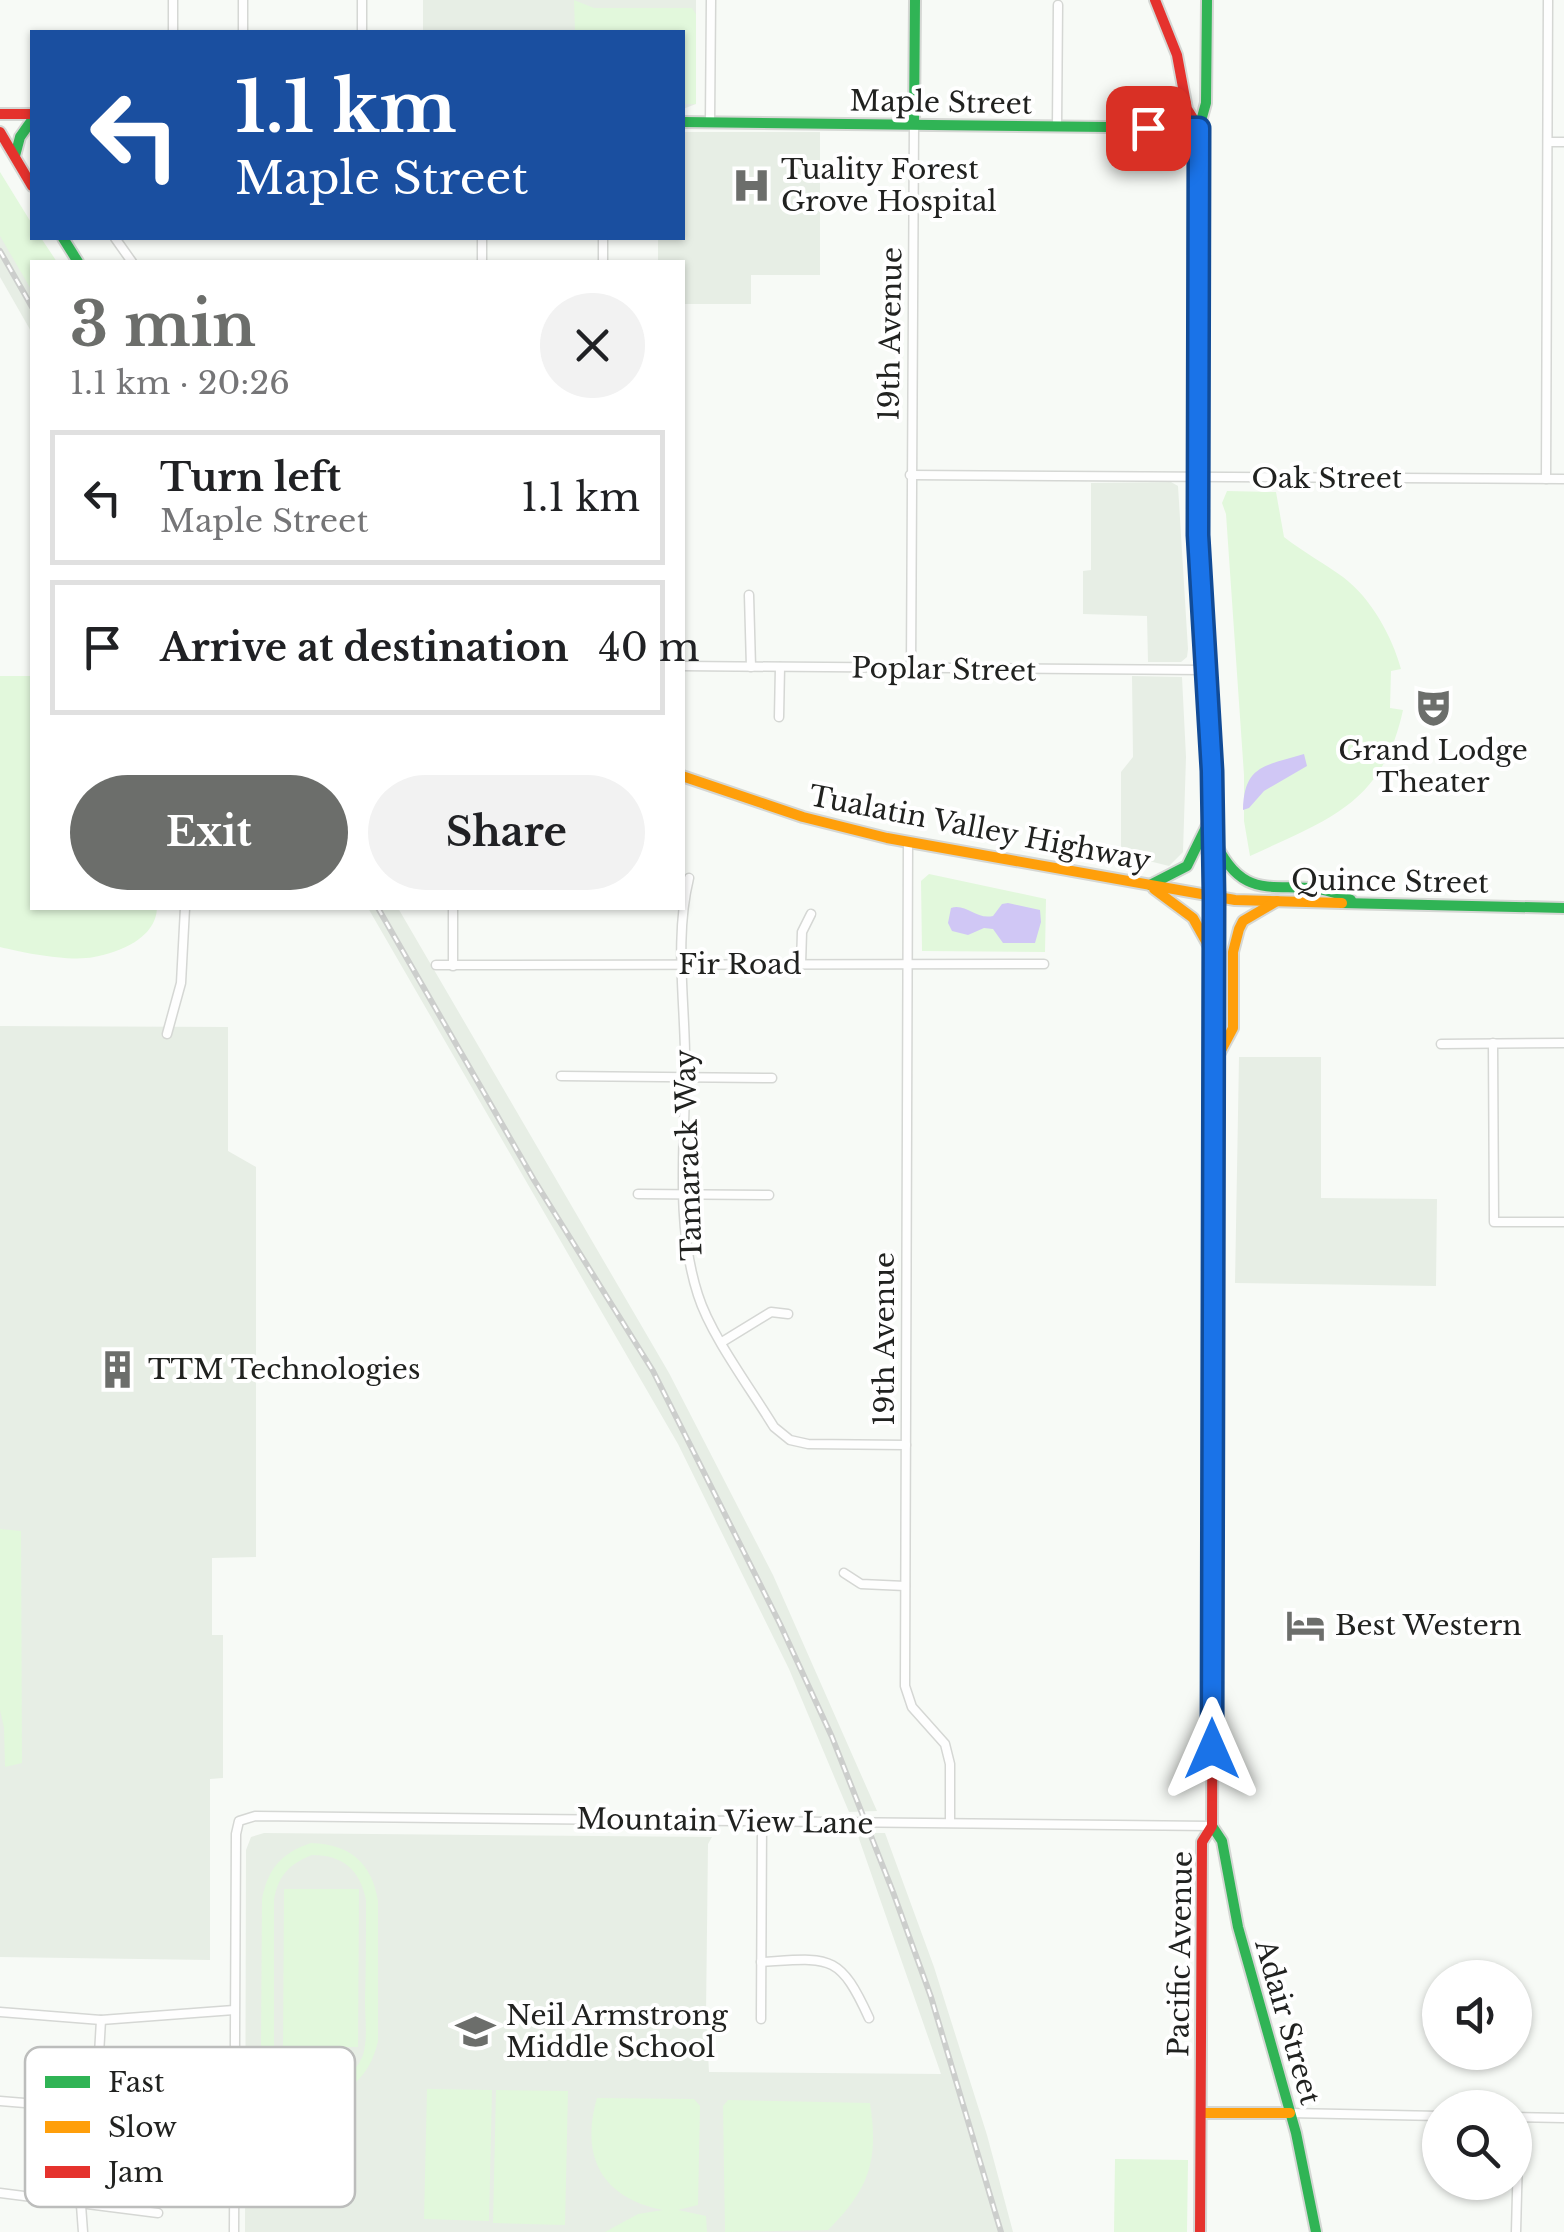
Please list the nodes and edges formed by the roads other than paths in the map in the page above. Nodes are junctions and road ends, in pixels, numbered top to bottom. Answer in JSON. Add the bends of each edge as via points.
{"nodes":[{"id":1,"x":173,"y":0,"type":"edge"},
{"id":2,"x":244,"y":0,"type":"edge"},
{"id":3,"x":362,"y":0,"type":"edge"},
{"id":4,"x":711,"y":0,"type":"edge"},
{"id":5,"x":914,"y":0,"type":"edge"},
{"id":6,"x":1154,"y":0,"type":"edge"},
{"id":7,"x":1207,"y":0,"type":"edge"},
{"id":8,"x":1548,"y":0,"type":"edge"},
{"id":9,"x":1058,"y":5,"type":"dead end"},
{"id":10,"x":173,"y":30,"type":"edge"},
{"id":11,"x":243,"y":30,"type":"edge"},
{"id":12,"x":362,"y":30,"type":"edge"},
{"id":13,"x":0,"y":114,"type":"edge"},
{"id":14,"x":30,"y":117,"type":"edge"},
{"id":15,"x":30,"y":120,"type":"edge"},
{"id":16,"x":685,"y":122,"type":"edge"},
{"id":17,"x":710,"y":122,"type":"junction"},
{"id":18,"x":914,"y":124,"type":"junction"},
{"id":19,"x":1057,"y":126,"type":"junction"},
{"id":20,"x":1199,"y":128,"type":"junction"},
{"id":21,"x":0,"y":132,"type":"edge"},
{"id":22,"x":1548,"y":142,"type":"junction"},
{"id":23,"x":1564,"y":142,"type":"edge"},
{"id":24,"x":15,"y":156,"type":"junction"},
{"id":25,"x":30,"y":182,"type":"edge"},
{"id":26,"x":910,"y":475,"type":"junction"},
{"id":27,"x":1196,"y":478,"type":"junction"},
{"id":28,"x":1546,"y":479,"type":"junction"},
{"id":29,"x":1564,"y":479,"type":"edge"},
{"id":30,"x":749,"y":595,"type":"dead end"},
{"id":31,"x":685,"y":666,"type":"edge"},
{"id":32,"x":751,"y":667,"type":"junction"},
{"id":33,"x":780,"y":667,"type":"junction"},
{"id":34,"x":911,"y":669,"type":"junction"},
{"id":35,"x":1205,"y":670,"type":"junction"},
{"id":36,"x":780,"y":717,"type":"dead end"},
{"id":37,"x":685,"y":777,"type":"edge"},
{"id":38,"x":1212,"y":815,"type":"junction"},
{"id":39,"x":1213,"y":837,"type":"junction"},
{"id":40,"x":908,"y":842,"type":"junction"},
{"id":41,"x":689,"y":878,"type":"dead end"},
{"id":42,"x":1149,"y":886,"type":"junction"},
{"id":43,"x":685,"y":894,"type":"edge"},
{"id":44,"x":1214,"y":896,"type":"junction"},
{"id":45,"x":1278,"y":901,"type":"junction"},
{"id":46,"x":1356,"y":902,"type":"junction"},
{"id":47,"x":1564,"y":908,"type":"edge"},
{"id":48,"x":185,"y":910,"type":"edge"},
{"id":49,"x":454,"y":910,"type":"edge"},
{"id":50,"x":683,"y":910,"type":"edge"},
{"id":51,"x":810,"y":914,"type":"dead end"},
{"id":52,"x":1214,"y":955,"type":"junction"},
{"id":53,"x":681,"y":964,"type":"junction"},
{"id":54,"x":801,"y":964,"type":"junction"},
{"id":55,"x":908,"y":964,"type":"junction"},
{"id":56,"x":1044,"y":964,"type":"dead end"},
{"id":57,"x":436,"y":965,"type":"dead end"},
{"id":58,"x":453,"y":966,"type":"junction"},
{"id":59,"x":167,"y":1034,"type":"dead end"},
{"id":60,"x":1493,"y":1043,"type":"junction"},
{"id":61,"x":1441,"y":1044,"type":"dead end"},
{"id":62,"x":1564,"y":1044,"type":"edge"},
{"id":63,"x":1214,"y":1065,"type":"junction"},
{"id":64,"x":561,"y":1076,"type":"dead end"},
{"id":65,"x":686,"y":1077,"type":"junction"},
{"id":66,"x":772,"y":1078,"type":"dead end"},
{"id":67,"x":638,"y":1194,"type":"dead end"},
{"id":68,"x":684,"y":1194,"type":"junction"},
{"id":69,"x":770,"y":1195,"type":"dead end"},
{"id":70,"x":1564,"y":1222,"type":"edge"},
{"id":71,"x":788,"y":1314,"type":"dead end"},
{"id":72,"x":722,"y":1342,"type":"junction"},
{"id":73,"x":906,"y":1445,"type":"junction"},
{"id":74,"x":844,"y":1574,"type":"dead end"},
{"id":75,"x":905,"y":1586,"type":"junction"},
{"id":76,"x":762,"y":1821,"type":"junction"},
{"id":77,"x":950,"y":1822,"type":"junction"},
{"id":78,"x":1212,"y":1826,"type":"junction"},
{"id":79,"x":761,"y":1962,"type":"junction"},
{"id":80,"x":234,"y":2010,"type":"junction"},
{"id":81,"x":0,"y":2012,"type":"edge"},
{"id":82,"x":869,"y":2018,"type":"dead end"},
{"id":83,"x":101,"y":2020,"type":"junction"},
{"id":84,"x":761,"y":2020,"type":"dead end"},
{"id":85,"x":99,"y":2047,"type":"edge"},
{"id":86,"x":234,"y":2047,"type":"edge"},
{"id":87,"x":0,"y":2101,"type":"edge"},
{"id":88,"x":25,"y":2103,"type":"edge"},
{"id":89,"x":1201,"y":2113,"type":"junction"},
{"id":90,"x":1290,"y":2114,"type":"junction"},
{"id":91,"x":1422,"y":2116,"type":"edge"},
{"id":92,"x":1532,"y":2117,"type":"edge"},
{"id":93,"x":1564,"y":2118,"type":"edge"},
{"id":94,"x":0,"y":2193,"type":"edge"},
{"id":95,"x":25,"y":2197,"type":"edge"},
{"id":96,"x":1516,"y":2200,"type":"edge"},
{"id":97,"x":82,"y":2207,"type":"edge"},
{"id":98,"x":99,"y":2207,"type":"edge"},
{"id":99,"x":158,"y":2214,"type":"dead end"},
{"id":100,"x":83,"y":2232,"type":"edge"},
{"id":101,"x":1200,"y":2232,"type":"edge"},
{"id":102,"x":1316,"y":2232,"type":"edge"},
{"id":103,"x":1516,"y":2232,"type":"edge"}],
"edges":[{"from":1,"to":10,"type":"street"},
{"from":2,"to":11,"type":"street"},
{"from":3,"to":12,"type":"street"},
{"from":4,"to":17,"type":"street"},
{"from":5,"to":18,"type":"main road","name":"19th Avenue"},
{"from":6,"to":20,"type":"main road","via":[[1177,54],[1187,109]]},
{"from":7,"to":20,"type":"main road","name":"Pacific Avenue","via":[[1206,103]]},
{"from":8,"to":22,"type":"street"},
{"from":9,"to":19,"type":"street"},
{"from":13,"to":14,"type":"main road"},
{"from":15,"to":24,"type":"main road"},
{"from":16,"to":17,"type":"main road","name":"Maple Street"},
{"from":17,"to":18,"type":"main road","name":"Maple Street"},
{"from":18,"to":19,"type":"main road","name":"Maple Street"},
{"from":18,"to":26,"type":"street","name":"19th Avenue"},
{"from":19,"to":20,"type":"main road","name":"Maple Street"},
{"from":20,"to":27,"type":"main road","name":"Pacific Avenue"},
{"from":21,"to":24,"type":"main road"},
{"from":22,"to":23,"type":"street"},
{"from":22,"to":28,"type":"street"},
{"from":24,"to":25,"type":"main road"},
{"from":26,"to":27,"type":"street","name":"Oak Street"},
{"from":26,"to":34,"type":"street","name":"19th Avenue"},
{"from":27,"to":28,"type":"street","name":"Oak Street"},
{"from":27,"to":35,"type":"main road","name":"Pacific Avenue"},
{"from":28,"to":29,"type":"street","name":"Oak Street"},
{"from":30,"to":32,"type":"street"},
{"from":31,"to":32,"type":"street","name":"Poplar Street"},
{"from":32,"to":33,"type":"street","name":"Poplar Street"},
{"from":33,"to":34,"type":"street","name":"Poplar Street"},
{"from":33,"to":36,"type":"street"},
{"from":34,"to":35,"type":"street","name":"Poplar Street"},
{"from":35,"to":38,"type":"main road","name":"Pacific Avenue"},
{"from":37,"to":40,"type":"main road","name":"Tualatin Valley Highway","via":[[803,817]]},
{"from":38,"to":39,"type":"main road","name":"Pacific Avenue"},
{"from":38,"to":42,"type":"main road","via":[[1187,866]]},
{"from":39,"to":44,"type":"main road","name":"Pacific Avenue"},
{"from":39,"to":46,"type":"main road","via":[[1241,880],[1332,888]]},
{"from":40,"to":42,"type":"main road","name":"Tualatin Valley Highway"},
{"from":40,"to":55,"type":"street","name":"19th Avenue"},
{"from":41,"to":43,"type":"street","name":"Tamarack Way"},
{"from":42,"to":44,"type":"main road","name":"Tualatin Valley Highway"},
{"from":42,"to":52,"type":"main road","via":[[1193,918]]},
{"from":44,"to":45,"type":"main road","name":"Quince Street"},
{"from":44,"to":52,"type":"main road","name":"Pacific Avenue"},
{"from":45,"to":46,"type":"main road","name":"Quince Street"},
{"from":45,"to":63,"type":"main road","via":[[1239,929],[1233,1028]]},
{"from":46,"to":47,"type":"main road","name":"Quince Street"},
{"from":48,"to":59,"type":"street","via":[[181,983]]},
{"from":49,"to":58,"type":"street"},
{"from":50,"to":53,"type":"street","name":"Tamarack Way"},
{"from":51,"to":54,"type":"street"},
{"from":52,"to":63,"type":"main road","name":"Pacific Avenue"},
{"from":53,"to":54,"type":"street","name":"Fir Road"},
{"from":53,"to":58,"type":"street","name":"Fir Road"},
{"from":53,"to":65,"type":"street","name":"Tamarack Way"},
{"from":54,"to":55,"type":"street","name":"Fir Road"},
{"from":55,"to":56,"type":"street","name":"Fir Road"},
{"from":55,"to":73,"type":"street","name":"19th Avenue"},
{"from":57,"to":58,"type":"street","name":"Fir Road"},
{"from":60,"to":61,"type":"street"},
{"from":60,"to":62,"type":"street"},
{"from":60,"to":70,"type":"street","via":[[1494,1222]]},
{"from":63,"to":78,"type":"main road","name":"Pacific Avenue"},
{"from":64,"to":65,"type":"street"},
{"from":65,"to":66,"type":"street"},
{"from":65,"to":68,"type":"street","name":"Tamarack Way"},
{"from":67,"to":68,"type":"street"},
{"from":68,"to":69,"type":"street"},
{"from":68,"to":72,"type":"street","name":"Tamarack Way","via":[[689,1266]]},
{"from":71,"to":72,"type":"street","via":[[770,1312]]},
{"from":72,"to":73,"type":"street","name":"Tamarack Way","via":[[774,1427],[790,1440]]},
{"from":73,"to":75,"type":"street","name":"19th Avenue"},
{"from":74,"to":75,"type":"street","via":[[862,1584]]},
{"from":75,"to":77,"type":"street","name":"19th Avenue","via":[[904,1686],[912,1707],[945,1744]]},
{"from":76,"to":77,"type":"street","name":"Mountain View Lane"},
{"from":76,"to":79,"type":"street"},
{"from":76,"to":80,"type":"street","name":"Mountain View Lane","via":[[254,1816],[239,1822],[235,1853]]},
{"from":77,"to":78,"type":"street","name":"Mountain View Lane"},
{"from":78,"to":89,"type":"main road","name":"Pacific Avenue","via":[[1202,1842]]},
{"from":78,"to":90,"type":"main road","name":"Adair Street","via":[[1222,1841],[1238,1927]]},
{"from":79,"to":82,"type":"street","via":[[832,1963],[843,1970]]},
{"from":79,"to":84,"type":"street"},
{"from":80,"to":83,"type":"street"},
{"from":80,"to":86,"type":"street"},
{"from":81,"to":83,"type":"street"},
{"from":83,"to":85,"type":"street"},
{"from":87,"to":88,"type":"street"},
{"from":89,"to":90,"type":"main road"},
{"from":89,"to":101,"type":"main road","name":"Pacific Avenue"},
{"from":90,"to":91,"type":"street"},
{"from":90,"to":102,"type":"main road","name":"Adair Street"},
{"from":92,"to":93,"type":"street"},
{"from":94,"to":95,"type":"street"},
{"from":96,"to":103,"type":"street"},
{"from":97,"to":100,"type":"street"},
{"from":98,"to":99,"type":"street"}]}
